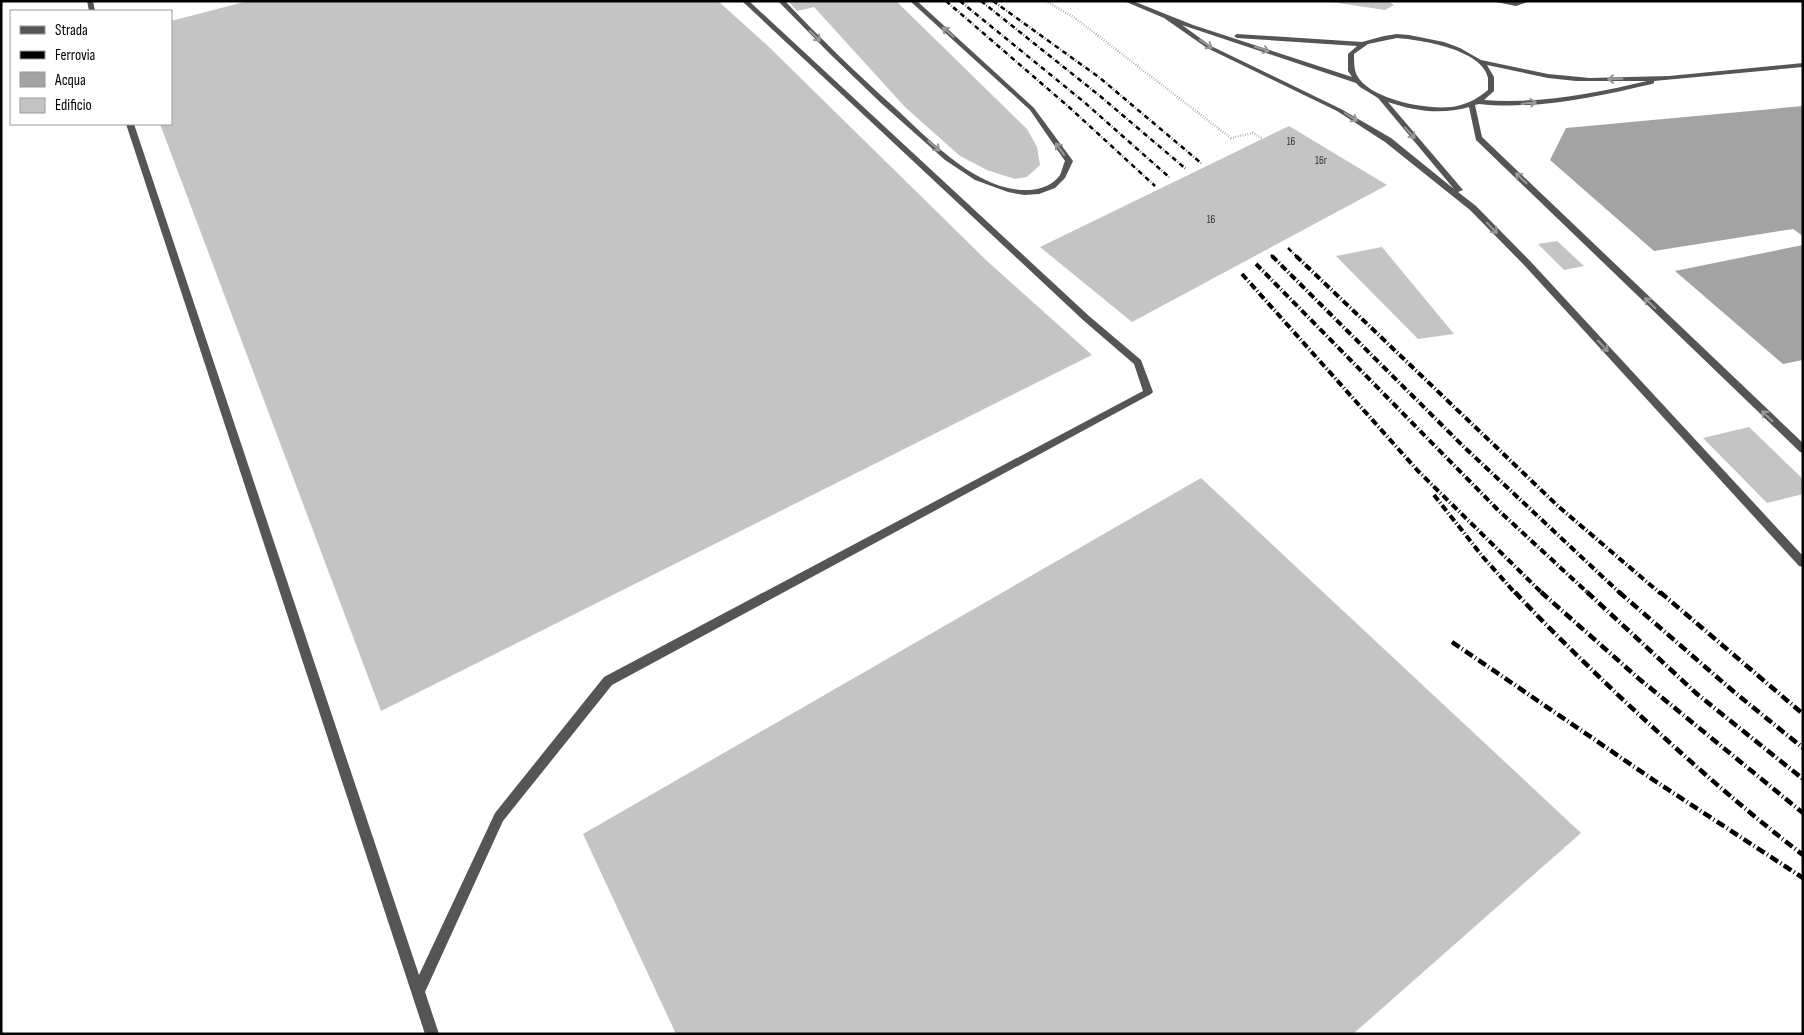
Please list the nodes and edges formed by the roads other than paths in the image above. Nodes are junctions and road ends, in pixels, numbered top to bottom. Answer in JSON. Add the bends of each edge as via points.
{"nodes":[{"id":1,"x":745,"y":1,"type":"edge"},
{"id":2,"x":781,"y":1,"type":"edge"},
{"id":3,"x":913,"y":1,"type":"edge"},
{"id":4,"x":1127,"y":1,"type":"edge"},
{"id":5,"x":1494,"y":1,"type":"edge"},
{"id":6,"x":1527,"y":1,"type":"edge"},
{"id":7,"x":1166,"y":16,"type":"junction"},
{"id":8,"x":1216,"y":34,"type":"junction"},
{"id":9,"x":1363,"y":44,"type":"junction"},
{"id":10,"x":1480,"y":62,"type":"junction"},
{"id":11,"x":1803,"y":65,"type":"edge"},
{"id":12,"x":1681,"y":76,"type":"junction"},
{"id":13,"x":1358,"y":81,"type":"junction"},
{"id":14,"x":1378,"y":95,"type":"junction"},
{"id":15,"x":1476,"y":104,"type":"junction"},
{"id":16,"x":130,"y":125,"type":"edge"},
{"id":17,"x":1473,"y":208,"type":"junction"},
{"id":18,"x":1803,"y":449,"type":"edge"},
{"id":19,"x":1803,"y":563,"type":"edge"},
{"id":20,"x":418,"y":992,"type":"junction"},
{"id":21,"x":432,"y":1034,"type":"edge"}],
"edges":[{"from":1,"to":20,"type":"street","via":[[1086,318],[1138,362],[1148,392],[608,681],[499,817]]},
{"from":2,"to":3,"type":"street","one_way":true,"via":[[868,89],[965,172],[1002,189],[1036,194],[1052,187],[1066,174],[1069,161],[1032,109]]},
{"from":4,"to":7,"type":"street"},
{"from":5,"to":6,"type":"street","via":[[1516,4]]},
{"from":7,"to":8,"type":"street"},
{"from":7,"to":17,"type":"street","one_way":true,"via":[[1209,47],[1339,110],[1388,140]]},
{"from":8,"to":9,"type":"street"},
{"from":8,"to":13,"type":"street","one_way":true},
{"from":9,"to":10,"type":"street","via":[[1397,36],[1422,38],[1460,50]]},
{"from":9,"to":13,"type":"street","via":[[1349,60],[1349,67]]},
{"from":12,"to":10,"type":"street","one_way":true,"via":[[1590,80],[1562,78]]},
{"from":10,"to":15,"type":"street","via":[[1493,85],[1487,97]]},
{"from":11,"to":12,"type":"street"},
{"from":15,"to":12,"type":"street","one_way":true,"via":[[1522,104],[1614,91]]},
{"from":13,"to":14,"type":"street"},
{"from":14,"to":15,"type":"street","via":[[1426,109],[1451,110]]},
{"from":14,"to":17,"type":"street","one_way":true},
{"from":18,"to":15,"type":"street","one_way":true,"via":[[1479,138]]},
{"from":16,"to":20,"type":"street"},
{"from":17,"to":19,"type":"street","one_way":true},
{"from":20,"to":21,"type":"street"}]}
